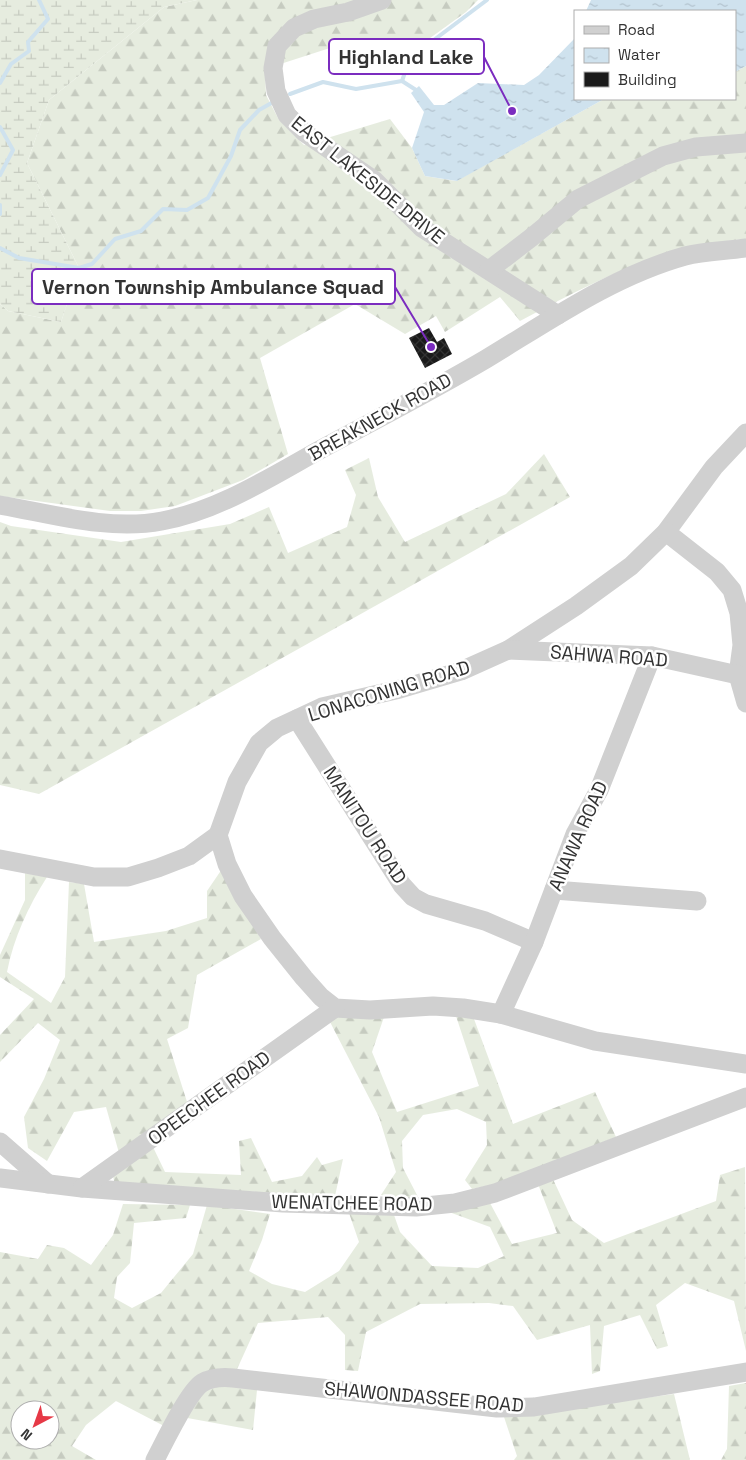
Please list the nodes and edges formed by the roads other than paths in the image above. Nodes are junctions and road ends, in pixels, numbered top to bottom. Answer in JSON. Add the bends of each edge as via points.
{"nodes":[{"id":1,"x":382,"y":0,"type":"edge"},
{"id":2,"x":746,"y":143,"type":"edge"},
{"id":3,"x":746,"y":248,"type":"edge"},
{"id":4,"x":489,"y":270,"type":"junction"},
{"id":5,"x":558,"y":315,"type":"junction"},
{"id":6,"x":746,"y":433,"type":"edge"},
{"id":7,"x":0,"y":505,"type":"edge"},
{"id":8,"x":666,"y":532,"type":"junction"},
{"id":9,"x":508,"y":650,"type":"junction"},
{"id":10,"x":652,"y":656,"type":"junction"},
{"id":11,"x":738,"y":676,"type":"junction"},
{"id":12,"x":746,"y":703,"type":"edge"},
{"id":13,"x":297,"y":719,"type":"junction"},
{"id":14,"x":218,"y":835,"type":"junction"},
{"id":15,"x":0,"y":859,"type":"edge"},
{"id":16,"x":554,"y":890,"type":"junction"},
{"id":17,"x":697,"y":902,"type":"dead end"},
{"id":18,"x":534,"y":942,"type":"junction"},
{"id":19,"x":335,"y":1008,"type":"junction"},
{"id":20,"x":501,"y":1014,"type":"junction"},
{"id":21,"x":746,"y":1064,"type":"edge"},
{"id":22,"x":746,"y":1097,"type":"edge"},
{"id":23,"x":0,"y":1142,"type":"edge"},
{"id":24,"x":0,"y":1178,"type":"edge"},
{"id":25,"x":48,"y":1184,"type":"junction"},
{"id":26,"x":82,"y":1188,"type":"junction"},
{"id":27,"x":746,"y":1372,"type":"edge"},
{"id":28,"x":155,"y":1460,"type":"edge"}],
"edges":[{"from":1,"to":4,"type":"street","name":"EAST LAKESIDE DRIVE","via":[[348,12],[314,18],[294,28],[277,46],[273,68],[276,91],[287,115],[305,132],[374,180],[422,228]]},
{"from":2,"to":4,"type":"street","via":[[696,147],[663,156],[578,199]]},
{"from":3,"to":5,"type":"street","name":"BREAKNECK ROAD","via":[[687,256],[637,273]]},
{"from":4,"to":5,"type":"street","name":"EAST LAKESIDE DRIVE"},
{"from":5,"to":7,"type":"street","name":"BREAKNECK ROAD","via":[[486,359],[254,486],[199,511],[160,521],[107,524]]},
{"from":6,"to":8,"type":"street","name":"LONACONING ROAD","via":[[714,467]]},
{"from":8,"to":9,"type":"street","name":"LONACONING ROAD","via":[[631,566]]},
{"from":8,"to":11,"type":"street","via":[[712,567],[732,590],[739,613],[742,645]]},
{"from":9,"to":10,"type":"street","name":"SAHWA ROAD"},
{"from":9,"to":13,"type":"street","name":"LONACONING ROAD","via":[[461,672],[322,707]]},
{"from":10,"to":11,"type":"street","name":"SAHWA ROAD"},
{"from":10,"to":16,"type":"street","name":"ANAWA ROAD","via":[[599,790],[575,834]]},
{"from":11,"to":12,"type":"street"},
{"from":13,"to":14,"type":"street","name":"LONACONING ROAD","via":[[277,728],[259,742],[237,782]]},
{"from":13,"to":18,"type":"street","name":"MANITOU ROAD","via":[[402,885],[413,897],[426,904],[485,921]]},
{"from":14,"to":15,"type":"street","via":[[190,856],[128,877],[94,877]]},
{"from":14,"to":19,"type":"street","via":[[227,864],[243,896],[304,978]]},
{"from":16,"to":17,"type":"street"},
{"from":16,"to":18,"type":"street","name":"ANAWA ROAD"},
{"from":18,"to":20,"type":"street","name":"ANAWA ROAD"},
{"from":19,"to":20,"type":"street","via":[[370,1010],[433,1006]]},
{"from":19,"to":26,"type":"street","name":"OPEECHEE ROAD"},
{"from":20,"to":21,"type":"street","via":[[594,1041]]},
{"from":22,"to":26,"type":"street","name":"WENATCHEE ROAD","via":[[495,1193],[454,1203],[416,1207],[282,1203]]},
{"from":23,"to":25,"type":"street"},
{"from":24,"to":25,"type":"street","name":"WENATCHEE ROAD"},
{"from":25,"to":26,"type":"street","name":"WENATCHEE ROAD"},
{"from":27,"to":28,"type":"street","name":"SHAWONDASSEE ROAD","via":[[534,1407],[498,1408],[216,1377],[201,1383]]}]}
